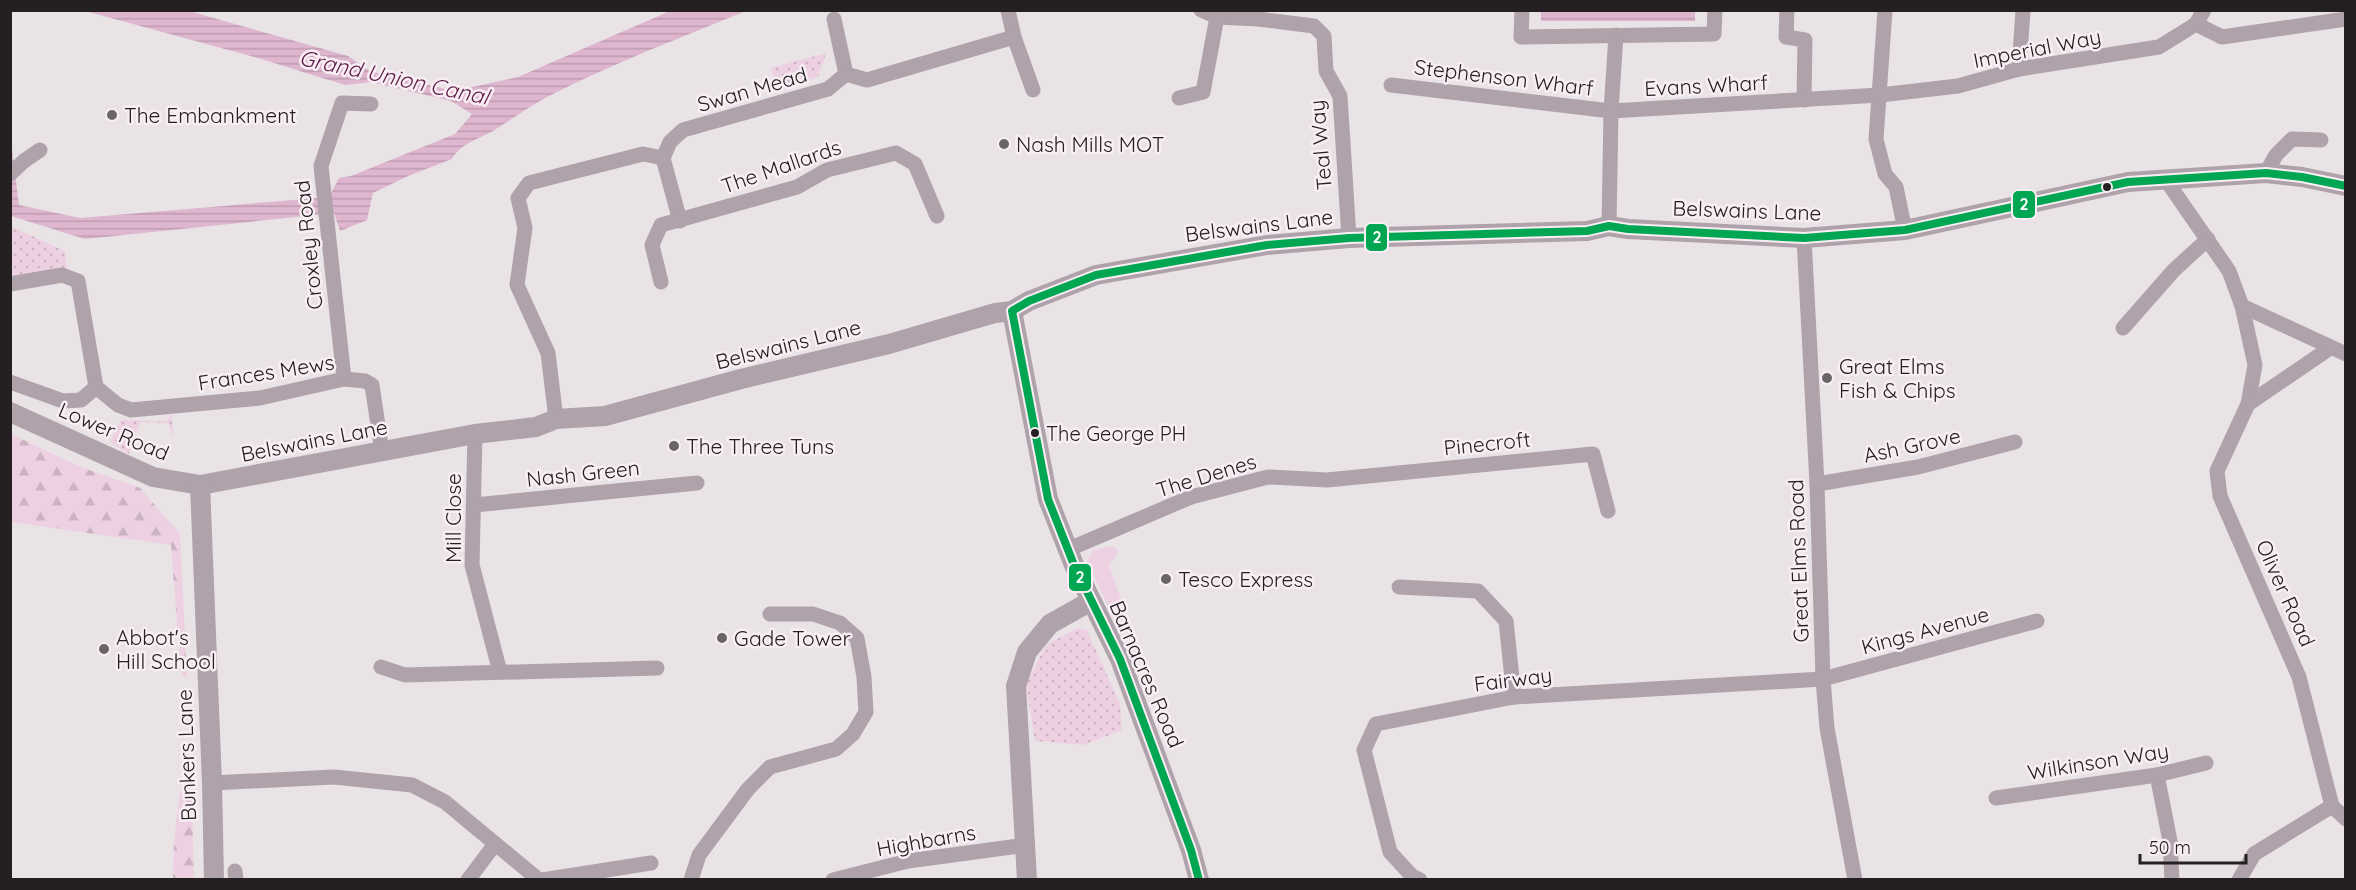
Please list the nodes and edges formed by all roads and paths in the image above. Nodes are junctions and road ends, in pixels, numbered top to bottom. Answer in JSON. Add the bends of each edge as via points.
{"nodes":[{"id":1,"x":1008,"y":10,"type":"edge"},
{"id":2,"x":1201,"y":10,"type":"edge"},
{"id":3,"x":1522,"y":10,"type":"edge"},
{"id":4,"x":1715,"y":10,"type":"edge"},
{"id":5,"x":1787,"y":10,"type":"edge"},
{"id":6,"x":1885,"y":10,"type":"edge"},
{"id":7,"x":2023,"y":10,"type":"edge"},
{"id":8,"x":2204,"y":10,"type":"edge"},
{"id":9,"x":1258,"y":15,"type":"edge"},
{"id":10,"x":1217,"y":17,"type":"junction"},
{"id":11,"x":834,"y":19,"type":"dead end"},
{"id":12,"x":2346,"y":19,"type":"edge"},
{"id":13,"x":2196,"y":24,"type":"junction"},
{"id":14,"x":1616,"y":35,"type":"junction"},
{"id":15,"x":1014,"y":37,"type":"junction"},
{"id":16,"x":2019,"y":69,"type":"junction"},
{"id":17,"x":846,"y":74,"type":"junction"},
{"id":18,"x":1391,"y":85,"type":"dead end"},
{"id":19,"x":1033,"y":90,"type":"dead end"},
{"id":20,"x":1880,"y":96,"type":"junction"},
{"id":21,"x":1179,"y":98,"type":"dead end"},
{"id":22,"x":1804,"y":100,"type":"junction"},
{"id":23,"x":371,"y":104,"type":"dead end"},
{"id":24,"x":1611,"y":111,"type":"junction"},
{"id":25,"x":2321,"y":140,"type":"dead end"},
{"id":26,"x":40,"y":150,"type":"dead end"},
{"id":27,"x":663,"y":158,"type":"junction"},
{"id":28,"x":15,"y":170,"type":"edge"},
{"id":29,"x":2266,"y":172,"type":"junction"},
{"id":30,"x":2166,"y":180,"type":"junction"},
{"id":31,"x":2346,"y":186,"type":"edge"},
{"id":32,"x":937,"y":216,"type":"dead end"},
{"id":33,"x":680,"y":221,"type":"junction"},
{"id":34,"x":1609,"y":226,"type":"junction"},
{"id":35,"x":1905,"y":230,"type":"junction"},
{"id":36,"x":1349,"y":238,"type":"junction"},
{"id":37,"x":1804,"y":238,"type":"junction"},
{"id":38,"x":2208,"y":239,"type":"junction"},
{"id":39,"x":661,"y":282,"type":"dead end"},
{"id":40,"x":10,"y":284,"type":"edge"},
{"id":41,"x":2242,"y":306,"type":"junction"},
{"id":42,"x":1012,"y":312,"type":"junction"},
{"id":43,"x":2123,"y":328,"type":"dead end"},
{"id":44,"x":2330,"y":348,"type":"junction"},
{"id":45,"x":2346,"y":354,"type":"edge"},
{"id":46,"x":344,"y":379,"type":"junction"},
{"id":47,"x":10,"y":382,"type":"edge"},
{"id":48,"x":96,"y":387,"type":"junction"},
{"id":49,"x":2248,"y":404,"type":"junction"},
{"id":50,"x":10,"y":412,"type":"edge"},
{"id":51,"x":556,"y":419,"type":"junction"},
{"id":52,"x":475,"y":434,"type":"junction"},
{"id":53,"x":2015,"y":442,"type":"dead end"},
{"id":54,"x":382,"y":452,"type":"junction"},
{"id":55,"x":1327,"y":480,"type":"joint"},
{"id":56,"x":697,"y":483,"type":"dead end"},
{"id":57,"x":1817,"y":484,"type":"junction"},
{"id":58,"x":200,"y":485,"type":"junction"},
{"id":59,"x":474,"y":505,"type":"junction"},
{"id":60,"x":1608,"y":511,"type":"dead end"},
{"id":61,"x":1069,"y":549,"type":"junction"},
{"id":62,"x":1399,"y":587,"type":"dead end"},
{"id":63,"x":1091,"y":601,"type":"junction"},
{"id":64,"x":770,"y":614,"type":"dead end"},
{"id":65,"x":2037,"y":621,"type":"dead end"},
{"id":66,"x":381,"y":667,"type":"dead end"},
{"id":67,"x":657,"y":668,"type":"dead end"},
{"id":68,"x":500,"y":672,"type":"junction"},
{"id":69,"x":1823,"y":679,"type":"junction"},
{"id":70,"x":1514,"y":697,"type":"junction"},
{"id":71,"x":2206,"y":763,"type":"dead end"},
{"id":72,"x":2157,"y":775,"type":"junction"},
{"id":73,"x":212,"y":783,"type":"junction"},
{"id":74,"x":1996,"y":798,"type":"dead end"},
{"id":75,"x":2332,"y":806,"type":"junction"},
{"id":76,"x":2346,"y":819,"type":"edge"},
{"id":77,"x":495,"y":844,"type":"junction"},
{"id":78,"x":1026,"y":845,"type":"junction"},
{"id":79,"x":651,"y":863,"type":"dead end"},
{"id":80,"x":856,"y":877,"type":"edge"},
{"id":81,"x":1414,"y":878,"type":"edge"},
{"id":82,"x":214,"y":879,"type":"edge"},
{"id":83,"x":468,"y":879,"type":"edge"},
{"id":84,"x":541,"y":879,"type":"edge"},
{"id":85,"x":691,"y":879,"type":"edge"},
{"id":86,"x":833,"y":879,"type":"edge"},
{"id":87,"x":1027,"y":879,"type":"edge"},
{"id":88,"x":1199,"y":879,"type":"edge"},
{"id":89,"x":1855,"y":879,"type":"edge"},
{"id":90,"x":2172,"y":879,"type":"edge"},
{"id":91,"x":2239,"y":879,"type":"edge"}],
"edges":[{"from":1,"to":15,"type":"street"},
{"from":2,"to":10,"type":"street","name":"Teal Way"},
{"from":3,"to":14,"type":"street","via":[[1521,37]]},
{"from":4,"to":14,"type":"street","via":[[1714,34]]},
{"from":5,"to":22,"type":"street","via":[[1786,37],[1805,40]]},
{"from":6,"to":20,"type":"street"},
{"from":7,"to":16,"type":"street"},
{"from":8,"to":13,"type":"street"},
{"from":9,"to":10,"type":"street","name":"Teal Way"},
{"from":9,"to":36,"type":"street","name":"Teal Way","via":[[1314,26],[1324,36],[1326,71],[1340,96]]},
{"from":10,"to":21,"type":"street","via":[[1203,92]]},
{"from":11,"to":17,"type":"street"},
{"from":12,"to":13,"type":"street","via":[[2222,37]]},
{"from":13,"to":16,"type":"street","name":"Imperial Way","via":[[2159,47]]},
{"from":14,"to":24,"type":"street"},
{"from":15,"to":17,"type":"street","via":[[867,80]]},
{"from":15,"to":19,"type":"street"},
{"from":16,"to":20,"type":"street","name":"Imperial Way","via":[[1958,86]]},
{"from":17,"to":27,"type":"street","name":"Swan Mead","via":[[828,89],[683,130],[669,142]]},
{"from":18,"to":24,"type":"street","name":"Stephenson Wharf"},
{"from":20,"to":22,"type":"street","name":"Evans Wharf"},
{"from":20,"to":35,"type":"street","via":[[1876,140],[1885,174],[1896,187]]},
{"from":22,"to":24,"type":"street","name":"Evans Wharf"},
{"from":23,"to":46,"type":"street","name":"Croxley Road","via":[[342,103],[321,166]]},
{"from":24,"to":34,"type":"street"},
{"from":25,"to":29,"type":"street","via":[[2292,139]]},
{"from":26,"to":28,"type":"street"},
{"from":27,"to":33,"type":"street"},
{"from":27,"to":51,"type":"street","via":[[643,154],[529,183],[518,198],[525,228],[517,285],[548,353]]},
{"from":29,"to":30,"type":"street","name":"Belswains Lane"},
{"from":29,"to":31,"type":"street","name":"Belswains Lane"},
{"from":30,"to":35,"type":"street","name":"Belswains Lane","via":[[2128,182]]},
{"from":30,"to":38,"type":"street","name":"Oliver Road"},
{"from":32,"to":33,"type":"street","name":"The Mallards","via":[[915,164],[896,153],[827,170],[797,187]]},
{"from":33,"to":39,"type":"street","name":"The Mallards","via":[[661,225],[652,245]]},
{"from":34,"to":36,"type":"street","name":"Belswains Lane","via":[[1587,231]]},
{"from":34,"to":37,"type":"street","name":"Belswains Lane"},
{"from":35,"to":37,"type":"street","name":"Belswains Lane"},
{"from":36,"to":42,"type":"street","name":"Belswains Lane","via":[[1267,245],[1096,275],[1029,301]]},
{"from":37,"to":57,"type":"street","name":"Great Elms Road"},
{"from":38,"to":41,"type":"street","name":"Oliver Road","via":[[2229,271]]},
{"from":38,"to":43,"type":"street","via":[[2174,270]]},
{"from":40,"to":48,"type":"street","via":[[62,275],[78,281]]},
{"from":41,"to":44,"type":"street"},
{"from":41,"to":49,"type":"street","name":"Oliver Road","via":[[2255,365]]},
{"from":42,"to":51,"type":"street","name":"Belswains Lane","via":[[994,313],[889,344],[605,416]]},
{"from":42,"to":61,"type":"street","name":"Barnacres Road","via":[[1048,498]]},
{"from":44,"to":45,"type":"street"},
{"from":44,"to":49,"type":"street"},
{"from":46,"to":48,"type":"street","name":"Frances Mews","via":[[260,398],[131,410]]},
{"from":46,"to":54,"type":"street","name":"Frances Mews","via":[[372,385]]},
{"from":47,"to":48,"type":"street","via":[[63,401],[81,400]]},
{"from":49,"to":75,"type":"street","name":"Oliver Road","via":[[2217,471],[2220,496],[2299,677]]},
{"from":50,"to":58,"type":"street","name":"Lower Road","via":[[153,477]]},
{"from":51,"to":52,"type":"street","name":"Belswains Lane","via":[[536,427]]},
{"from":52,"to":54,"type":"street","name":"Belswains Lane"},
{"from":52,"to":59,"type":"street","name":"Mill Close"},
{"from":53,"to":57,"type":"street","name":"Ash Grove","via":[[1918,468]]},
{"from":54,"to":58,"type":"street","name":"Belswains Lane"},
{"from":55,"to":60,"type":"street","name":"Pinecroft","via":[[1593,454]]},
{"from":55,"to":61,"type":"street","name":"The Denes","via":[[1268,477],[1191,496]]},
{"from":56,"to":59,"type":"street","name":"Nash Green"},
{"from":57,"to":69,"type":"street","name":"Great Elms Road"},
{"from":58,"to":73,"type":"street","name":"Bunkers Lane"},
{"from":59,"to":68,"type":"street","name":"Mill Close","via":[[472,566]]},
{"from":61,"to":63,"type":"street","name":"Barnacres Road"},
{"from":62,"to":70,"type":"street","via":[[1478,591],[1506,621]]},
{"from":63,"to":78,"type":"street","via":[[1050,624],[1027,652],[1016,686]]},
{"from":63,"to":88,"type":"street","name":"Barnacres Road","via":[[1120,659]]},
{"from":64,"to":85,"type":"street","via":[[813,614],[840,623],[857,638],[866,712],[853,734],[836,749],[770,767],[748,789],[699,855]]},
{"from":65,"to":69,"type":"street","name":"Kings Avenue"},
{"from":66,"to":68,"type":"street","via":[[405,675]]},
{"from":67,"to":68,"type":"street"},
{"from":69,"to":70,"type":"street","name":"Fairway"},
{"from":69,"to":89,"type":"street","name":"Great Elms Road","via":[[1827,728]]},
{"from":70,"to":81,"type":"street","name":"Fairway","via":[[1376,724],[1364,750],[1390,852]]},
{"from":71,"to":72,"type":"street","name":"Wilkinson Way"},
{"from":72,"to":74,"type":"street","name":"Wilkinson Way"},
{"from":72,"to":90,"type":"street","via":[[2170,841]]},
{"from":73,"to":77,"type":"street","via":[[334,777],[412,785],[445,802]]},
{"from":73,"to":82,"type":"street","name":"Bunkers Lane"},
{"from":75,"to":76,"type":"street"},
{"from":75,"to":91,"type":"street","via":[[2254,854]]},
{"from":77,"to":83,"type":"street"},
{"from":77,"to":84,"type":"street"},
{"from":78,"to":80,"type":"street","name":"Highbarns","via":[[908,861]]},
{"from":78,"to":87,"type":"street"},
{"from":79,"to":84,"type":"street"},
{"from":80,"to":86,"type":"street","name":"Highbarns"}]}
